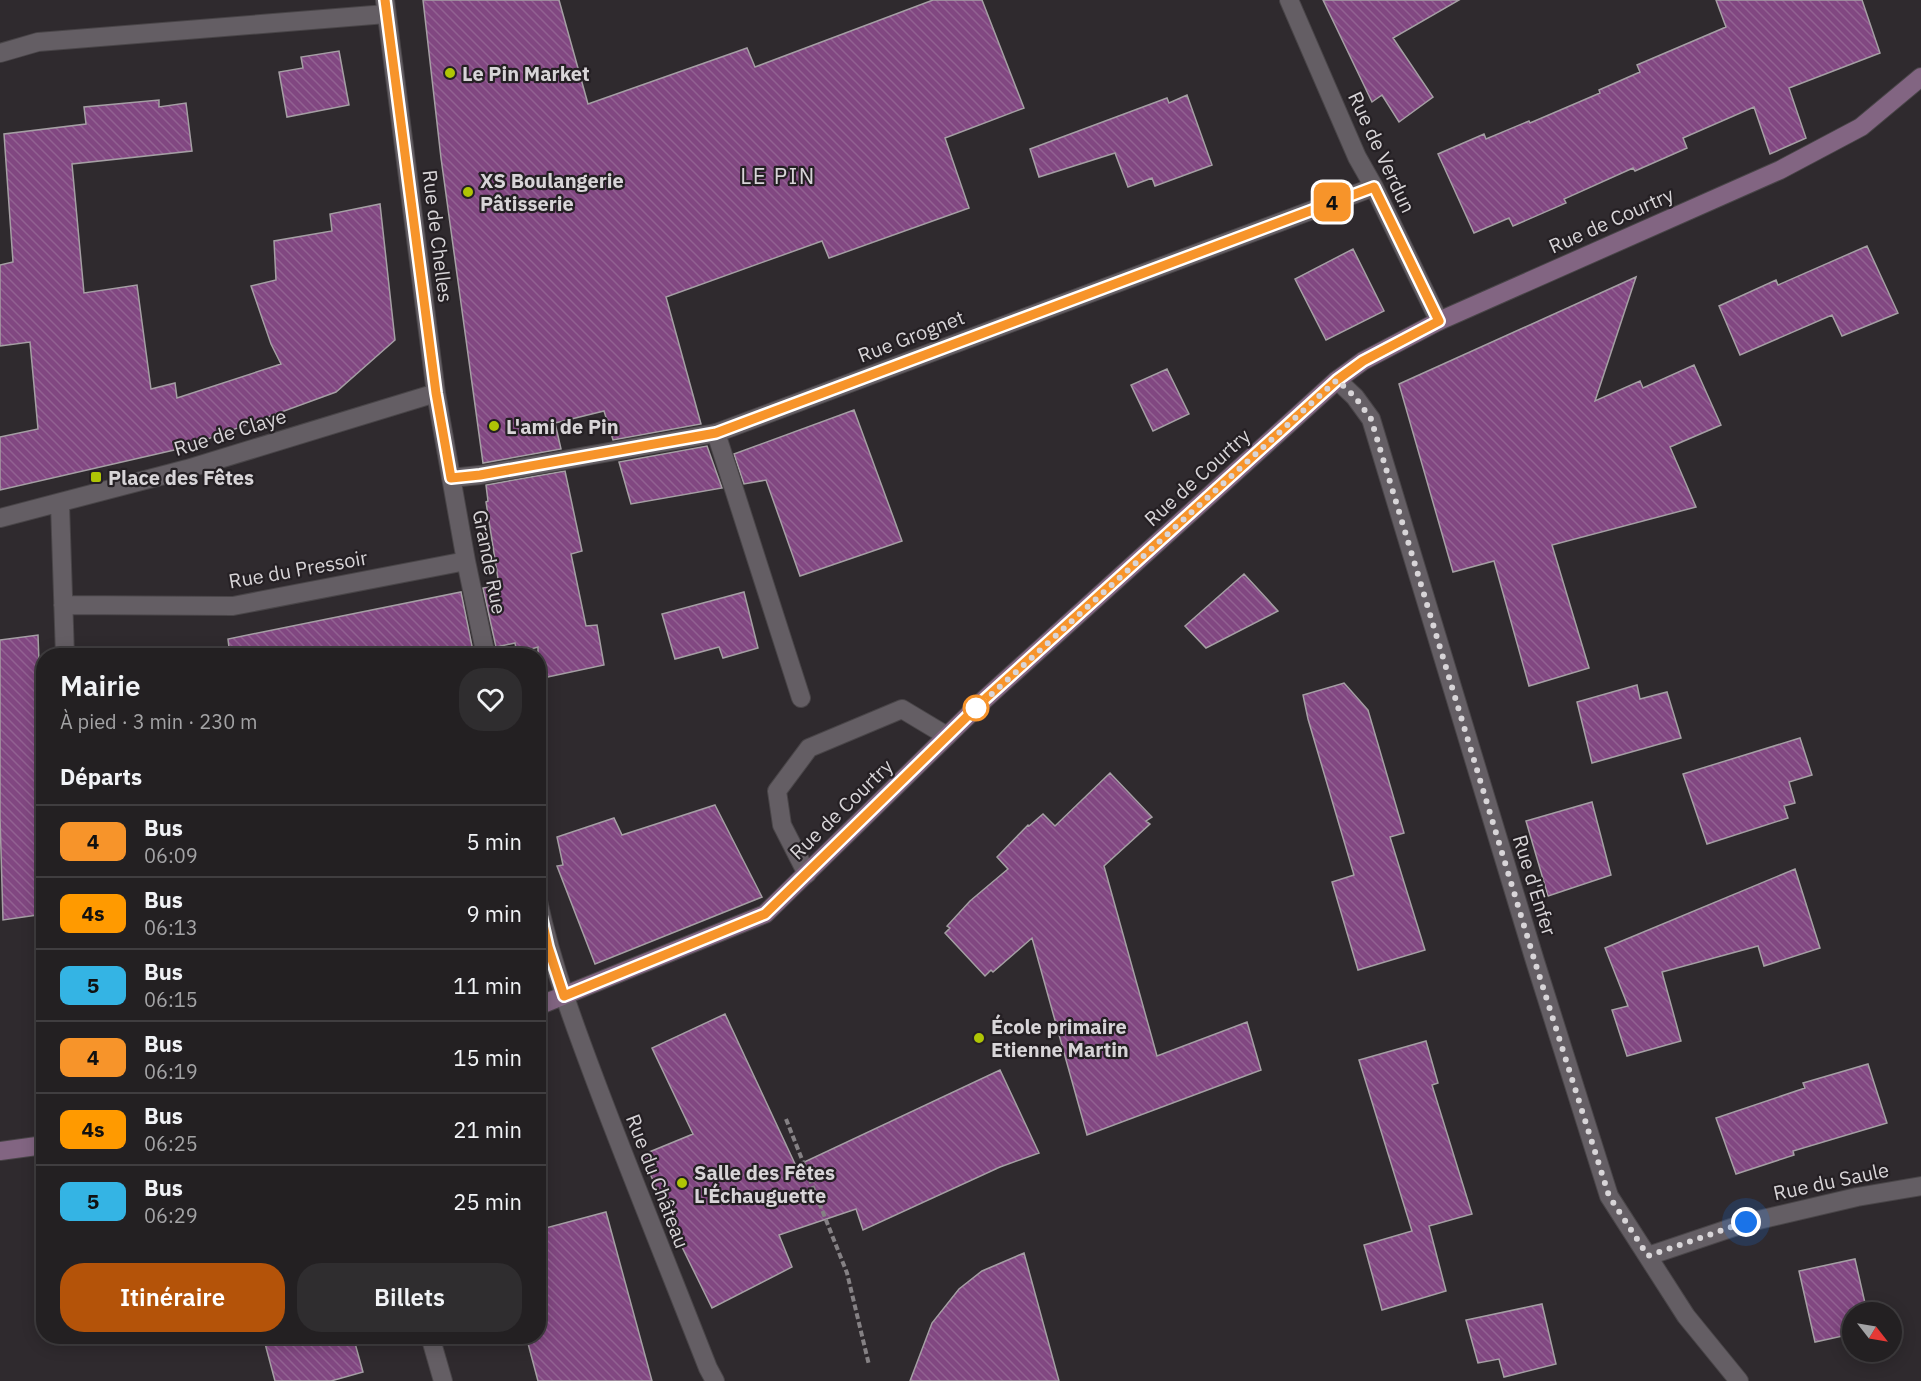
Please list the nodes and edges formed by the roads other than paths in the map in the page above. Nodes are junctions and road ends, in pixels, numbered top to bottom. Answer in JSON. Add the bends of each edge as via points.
{"nodes":[{"id":1,"x":1289,"y":0,"type":"edge"},
{"id":2,"x":386,"y":7,"type":"edge"},
{"id":3,"x":0,"y":53,"type":"edge"},
{"id":4,"x":1921,"y":76,"type":"edge"},
{"id":5,"x":1374,"y":187,"type":"junction"},
{"id":6,"x":1439,"y":321,"type":"junction"},
{"id":7,"x":1337,"y":380,"type":"junction"},
{"id":8,"x":436,"y":393,"type":"junction"},
{"id":9,"x":716,"y":433,"type":"junction"},
{"id":10,"x":451,"y":478,"type":"junction"},
{"id":11,"x":60,"y":504,"type":"junction"},
{"id":12,"x":0,"y":518,"type":"edge"},
{"id":13,"x":466,"y":561,"type":"junction"},
{"id":14,"x":63,"y":605,"type":"junction"},
{"id":15,"x":65,"y":648,"type":"edge"},
{"id":16,"x":484,"y":648,"type":"edge"},
{"id":17,"x":801,"y":698,"type":"dead end"},
{"id":18,"x":947,"y":736,"type":"junction"},
{"id":19,"x":807,"y":874,"type":"junction"},
{"id":20,"x":546,"y":938,"type":"edge"},
{"id":21,"x":564,"y":996,"type":"junction"},
{"id":22,"x":546,"y":1003,"type":"edge"},
{"id":23,"x":36,"y":1146,"type":"edge"},
{"id":24,"x":0,"y":1151,"type":"edge"},
{"id":25,"x":1921,"y":1186,"type":"edge"},
{"id":26,"x":1648,"y":1256,"type":"junction"},
{"id":27,"x":432,"y":1344,"type":"edge"},
{"id":28,"x":443,"y":1381,"type":"edge"},
{"id":29,"x":715,"y":1381,"type":"edge"},
{"id":30,"x":1739,"y":1381,"type":"edge"}],
"edges":[{"from":1,"to":5,"type":"street","name":"Rue de Verdun","via":[[1357,157]]},
{"from":2,"to":3,"type":"street","via":[[38,42]]},
{"from":2,"to":8,"type":"street","name":"Rue de Chelles"},
{"from":4,"to":6,"type":"street","name":"Rue de Courtry","via":[[1862,127],[1780,170]]},
{"from":5,"to":6,"type":"street","name":"Rue de Verdun"},
{"from":5,"to":9,"type":"street","name":"Rue Grognet"},
{"from":6,"to":7,"type":"street","name":"Rue de Courtry","via":[[1363,361]]},
{"from":7,"to":18,"type":"street","name":"Rue de Courtry"},
{"from":7,"to":26,"type":"street","name":"Rue d'Enfer","via":[[1371,419],[1609,1196]]},
{"from":8,"to":10,"type":"street","name":"Rue de Chelles"},
{"from":8,"to":11,"type":"street","name":"Rue de Claye"},
{"from":9,"to":10,"type":"street","name":"Rue Grognet"},
{"from":9,"to":17,"type":"street"},
{"from":10,"to":13,"type":"street","name":"Grande Rue"},
{"from":11,"to":12,"type":"street","name":"Rue de Claye"},
{"from":11,"to":14,"type":"street"},
{"from":13,"to":14,"type":"street","name":"Rue du Pressoir","via":[[233,606]]},
{"from":13,"to":16,"type":"street","name":"Grande Rue"},
{"from":14,"to":15,"type":"street"},
{"from":18,"to":19,"type":"street","name":"Rue de Courtry"},
{"from":18,"to":19,"type":"street","via":[[902,709],[809,748],[777,792],[782,825]]},
{"from":19,"to":21,"type":"street","name":"Rue de Courtry","via":[[765,914]]},
{"from":20,"to":21,"type":"street"},
{"from":21,"to":22,"type":"street","name":"Rue de Courtry"},
{"from":21,"to":29,"type":"street","name":"Rue du Château"},
{"from":23,"to":24,"type":"street"},
{"from":25,"to":26,"type":"street","name":"Rue du Saule","via":[[1746,1222]]},
{"from":26,"to":30,"type":"street","name":"Rue d'Enfer","via":[[1686,1316]]},
{"from":27,"to":28,"type":"street"}]}
